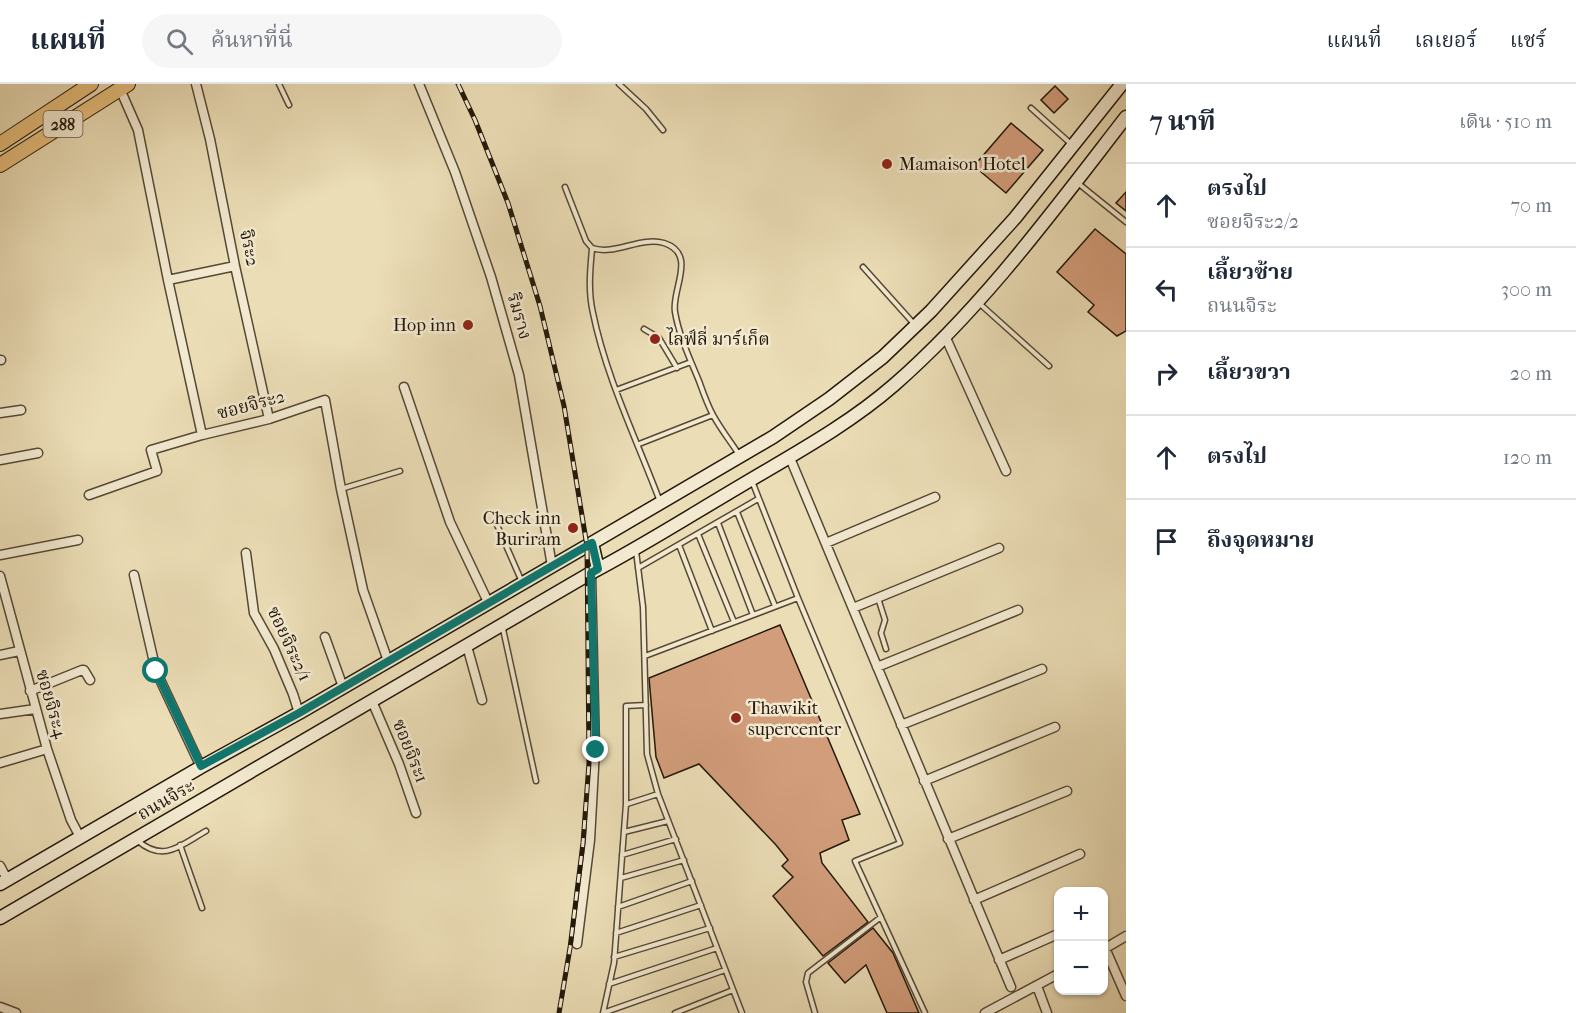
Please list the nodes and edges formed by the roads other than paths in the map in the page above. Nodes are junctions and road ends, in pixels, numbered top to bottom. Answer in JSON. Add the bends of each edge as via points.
{"nodes":[{"id":1,"x":91,"y":84,"type":"edge"},
{"id":2,"x":196,"y":84,"type":"edge"},
{"id":3,"x":279,"y":84,"type":"edge"},
{"id":4,"x":418,"y":84,"type":"edge"},
{"id":5,"x":619,"y":84,"type":"edge"},
{"id":6,"x":1122,"y":84,"type":"edge"},
{"id":7,"x":124,"y":86,"type":"edge"},
{"id":8,"x":288,"y":105,"type":"dead end"},
{"id":9,"x":1031,"y":108,"type":"dead end"},
{"id":10,"x":42,"y":117,"type":"junction"},
{"id":11,"x":1126,"y":117,"type":"edge"},
{"id":12,"x":663,"y":130,"type":"dead end"},
{"id":13,"x":52,"y":131,"type":"junction"},
{"id":14,"x":0,"y":144,"type":"edge"},
{"id":15,"x":1073,"y":146,"type":"junction"},
{"id":16,"x":0,"y":165,"type":"edge"},
{"id":17,"x":1076,"y":181,"type":"junction"},
{"id":18,"x":565,"y":187,"type":"dead end"},
{"id":19,"x":1126,"y":222,"type":"edge"},
{"id":20,"x":591,"y":249,"type":"junction"},
{"id":21,"x":235,"y":266,"type":"junction"},
{"id":22,"x":864,"y":267,"type":"dead end"},
{"id":23,"x":168,"y":280,"type":"junction"},
{"id":24,"x":977,"y":301,"type":"junction"},
{"id":25,"x":916,"y":325,"type":"junction"},
{"id":26,"x":644,"y":329,"type":"dead end"},
{"id":27,"x":945,"y":336,"type":"junction"},
{"id":28,"x":691,"y":362,"type":"junction"},
{"id":29,"x":1049,"y":366,"type":"dead end"},
{"id":30,"x":677,"y":368,"type":"junction"},
{"id":31,"x":404,"y":387,"type":"dead end"},
{"id":32,"x":616,"y":390,"type":"junction"},
{"id":33,"x":21,"y":410,"type":"dead end"},
{"id":34,"x":0,"y":413,"type":"edge"},
{"id":35,"x":713,"y":415,"type":"junction"},
{"id":36,"x":269,"y":419,"type":"junction"},
{"id":37,"x":202,"y":435,"type":"junction"},
{"id":38,"x":639,"y":444,"type":"junction"},
{"id":39,"x":38,"y":453,"type":"dead end"},
{"id":40,"x":740,"y":457,"type":"junction"},
{"id":41,"x":790,"y":458,"type":"junction"},
{"id":42,"x":0,"y":460,"type":"edge"},
{"id":43,"x":400,"y":471,"type":"dead end"},
{"id":44,"x":1006,"y":471,"type":"dead end"},
{"id":45,"x":751,"y":480,"type":"junction"},
{"id":46,"x":341,"y":489,"type":"junction"},
{"id":47,"x":89,"y":495,"type":"dead end"},
{"id":48,"x":935,"y":497,"type":"dead end"},
{"id":49,"x":758,"y":499,"type":"junction"},
{"id":50,"x":661,"y":503,"type":"junction"},
{"id":51,"x":737,"y":512,"type":"junction"},
{"id":52,"x":718,"y":523,"type":"junction"},
{"id":53,"x":497,"y":525,"type":"dead end"},
{"id":54,"x":698,"y":534,"type":"junction"},
{"id":55,"x":78,"y":540,"type":"dead end"},
{"id":56,"x":592,"y":543,"type":"junction"},
{"id":57,"x":826,"y":543,"type":"junction"},
{"id":58,"x":679,"y":545,"type":"junction"},
{"id":59,"x":636,"y":548,"type":"junction"},
{"id":60,"x":999,"y":548,"type":"dead end"},
{"id":61,"x":246,"y":553,"type":"dead end"},
{"id":62,"x":0,"y":555,"type":"edge"},
{"id":63,"x":552,"y":566,"type":"junction"},
{"id":64,"x":638,"y":568,"type":"junction"},
{"id":65,"x":595,"y":571,"type":"junction"},
{"id":66,"x":134,"y":575,"type":"dead end"},
{"id":67,"x":0,"y":576,"type":"edge"},
{"id":68,"x":522,"y":583,"type":"junction"},
{"id":69,"x":878,"y":597,"type":"junction"},
{"id":70,"x":798,"y":598,"type":"junction"},
{"id":71,"x":488,"y":602,"type":"junction"},
{"id":72,"x":775,"y":606,"type":"junction"},
{"id":73,"x":853,"y":608,"type":"junction"},
{"id":74,"x":1018,"y":609,"type":"dead end"},
{"id":75,"x":753,"y":615,"type":"junction"},
{"id":76,"x":734,"y":622,"type":"junction"},
{"id":77,"x":502,"y":625,"type":"junction"},
{"id":78,"x":712,"y":631,"type":"junction"},
{"id":79,"x":325,"y":638,"type":"dead end"},
{"id":80,"x":466,"y":646,"type":"junction"},
{"id":81,"x":886,"y":649,"type":"dead end"},
{"id":82,"x":19,"y":651,"type":"junction"},
{"id":83,"x":0,"y":655,"type":"edge"},
{"id":84,"x":645,"y":656,"type":"junction"},
{"id":85,"x":388,"y":661,"type":"junction"},
{"id":86,"x":877,"y":667,"type":"junction"},
{"id":87,"x":1042,"y":669,"type":"dead end"},
{"id":88,"x":90,"y":680,"type":"dead end"},
{"id":89,"x":342,"y":687,"type":"junction"},
{"id":90,"x":30,"y":691,"type":"junction"},
{"id":91,"x":482,"y":700,"type":"dead end"},
{"id":92,"x":372,"y":701,"type":"junction"},
{"id":93,"x":645,"y":705,"type":"junction"},
{"id":94,"x":35,"y":709,"type":"junction"},
{"id":95,"x":299,"y":713,"type":"junction"},
{"id":96,"x":0,"y":714,"type":"edge"},
{"id":97,"x":901,"y":725,"type":"junction"},
{"id":98,"x":1055,"y":727,"type":"dead end"},
{"id":99,"x":47,"y":749,"type":"junction"},
{"id":100,"x":0,"y":763,"type":"edge"},
{"id":101,"x":201,"y":766,"type":"junction"},
{"id":102,"x":536,"y":780,"type":"dead end"},
{"id":103,"x":924,"y":781,"type":"junction"},
{"id":104,"x":1067,"y":791,"type":"dead end"},
{"id":105,"x":658,"y":794,"type":"junction"},
{"id":106,"x":627,"y":804,"type":"junction"},
{"id":107,"x":416,"y":813,"type":"dead end"},
{"id":108,"x":668,"y":821,"type":"junction"},
{"id":109,"x":206,"y":831,"type":"dead end"},
{"id":110,"x":624,"y":832,"type":"junction"},
{"id":111,"x":80,"y":837,"type":"junction"},
{"id":112,"x":135,"y":839,"type":"junction"},
{"id":113,"x":676,"y":839,"type":"junction"},
{"id":114,"x":948,"y":839,"type":"junction"},
{"id":115,"x":180,"y":845,"type":"junction"},
{"id":116,"x":1080,"y":854,"type":"dead end"},
{"id":117,"x":622,"y":855,"type":"junction"},
{"id":118,"x":684,"y":860,"type":"junction"},
{"id":119,"x":0,"y":866,"type":"edge"},
{"id":120,"x":621,"y":878,"type":"junction"},
{"id":121,"x":3,"y":881,"type":"edge"},
{"id":122,"x":692,"y":881,"type":"junction"},
{"id":123,"x":974,"y":900,"type":"junction"},
{"id":124,"x":701,"y":905,"type":"junction"},
{"id":125,"x":202,"y":908,"type":"dead end"},
{"id":126,"x":618,"y":908,"type":"junction"},
{"id":127,"x":881,"y":917,"type":"junction"},
{"id":128,"x":0,"y":918,"type":"edge"},
{"id":129,"x":710,"y":928,"type":"junction"},
{"id":130,"x":616,"y":933,"type":"junction"},
{"id":131,"x":1054,"y":936,"type":"edge"},
{"id":132,"x":1126,"y":936,"type":"edge"},
{"id":133,"x":577,"y":944,"type":"dead end"},
{"id":134,"x":1108,"y":946,"type":"edge"},
{"id":135,"x":717,"y":948,"type":"junction"},
{"id":136,"x":614,"y":957,"type":"junction"},
{"id":137,"x":1108,"y":957,"type":"edge"},
{"id":138,"x":999,"y":960,"type":"junction"},
{"id":139,"x":725,"y":970,"type":"junction"},
{"id":140,"x":1054,"y":977,"type":"edge"},
{"id":141,"x":609,"y":984,"type":"junction"},
{"id":142,"x":1037,"y":986,"type":"junction"},
{"id":143,"x":1011,"y":987,"type":"dead end"},
{"id":144,"x":733,"y":990,"type":"junction"},
{"id":145,"x":1126,"y":996,"type":"edge"},
{"id":146,"x":0,"y":1007,"type":"edge"},
{"id":147,"x":0,"y":1012,"type":"edge"},
{"id":148,"x":16,"y":1013,"type":"edge"},
{"id":149,"x":603,"y":1013,"type":"edge"},
{"id":150,"x":675,"y":1013,"type":"edge"},
{"id":151,"x":742,"y":1013,"type":"edge"},
{"id":152,"x":815,"y":1013,"type":"edge"},
{"id":153,"x":925,"y":1013,"type":"edge"},
{"id":154,"x":985,"y":1013,"type":"edge"},
{"id":155,"x":1047,"y":1013,"type":"edge"}],
"edges":[{"from":1,"to":10,"type":"main road","number":"288"},
{"from":2,"to":21,"type":"street","name":"จิระ2"},
{"from":3,"to":8,"type":"lane"},
{"from":4,"to":63,"type":"street","name":"ริมราง","via":[[455,172],[519,375]]},
{"from":5,"to":12,"type":"lane"},
{"from":6,"to":15,"type":"main road","name":"ถนนจิระ"},
{"from":7,"to":13,"type":"main road","number":"288"},
{"from":7,"to":23,"type":"street","name":"ซอยจิระ2","via":[[138,130]]},
{"from":9,"to":15,"type":"lane"},
{"from":10,"to":13,"type":"main road"},
{"from":10,"to":14,"type":"main road","number":"288"},
{"from":11,"to":17,"type":"main road","name":"ถนนจิระ"},
{"from":13,"to":16,"type":"main road","number":"288"},
{"from":15,"to":25,"type":"main road","name":"ถนนจิระ","via":[[1015,218]]},
{"from":17,"to":19,"type":"lane"},
{"from":17,"to":24,"type":"main road","name":"ถนนจิระ"},
{"from":18,"to":20,"type":"lane"},
{"from":20,"to":28,"type":"lane","via":[[605,251],[662,243],[675,249],[682,273],[674,309]]},
{"from":20,"to":32,"type":"lane","via":[[593,312]]},
{"from":21,"to":23,"type":"street"},
{"from":21,"to":36,"type":"street","name":"จิระ2"},
{"from":22,"to":25,"type":"lane"},
{"from":23,"to":37,"type":"street","name":"ซอยจิระ2"},
{"from":24,"to":27,"type":"main road","name":"ถนนจิระ"},
{"from":24,"to":29,"type":"lane"},
{"from":25,"to":40,"type":"main road","name":"ถนนจิระ","via":[[829,399]]},
{"from":26,"to":30,"type":"lane","via":[[659,338]]},
{"from":27,"to":41,"type":"main road","name":"ถนนจิระ","via":[[885,391]]},
{"from":27,"to":44,"type":"street"},
{"from":28,"to":30,"type":"lane"},
{"from":28,"to":35,"type":"lane"},
{"from":30,"to":32,"type":"lane"},
{"from":31,"to":71,"type":"street","via":[[450,522]]},
{"from":32,"to":38,"type":"lane"},
{"from":33,"to":34,"type":"street"},
{"from":35,"to":38,"type":"lane"},
{"from":35,"to":40,"type":"lane"},
{"from":36,"to":37,"type":"street","name":"ซอยจิระ2"},
{"from":36,"to":46,"type":"street","name":"ซอยจิระ2","via":[[325,400]]},
{"from":37,"to":47,"type":"street","via":[[151,450],[157,471]]},
{"from":38,"to":50,"type":"lane"},
{"from":39,"to":42,"type":"street"},
{"from":40,"to":50,"type":"main road","name":"ถนนจิระ"},
{"from":41,"to":45,"type":"main road","name":"ถนนจิระ"},
{"from":41,"to":57,"type":"street"},
{"from":43,"to":46,"type":"lane"},
{"from":45,"to":49,"type":"lane"},
{"from":45,"to":59,"type":"main road","name":"ถนนจิระ"},
{"from":46,"to":85,"type":"street","name":"ซอยจิระ2","via":[[363,590]]},
{"from":48,"to":57,"type":"street"},
{"from":49,"to":51,"type":"lane"},
{"from":49,"to":70,"type":"lane"},
{"from":50,"to":56,"type":"main road","name":"ถนนจิระ"},
{"from":51,"to":52,"type":"lane"},
{"from":51,"to":72,"type":"lane"},
{"from":52,"to":54,"type":"lane"},
{"from":52,"to":75,"type":"lane"},
{"from":53,"to":68,"type":"lane"},
{"from":54,"to":58,"type":"lane"},
{"from":54,"to":76,"type":"lane"},
{"from":55,"to":62,"type":"street"},
{"from":56,"to":63,"type":"main road","name":"ถนนจิระ"},
{"from":56,"to":65,"type":"main road"},
{"from":57,"to":73,"type":"street"},
{"from":58,"to":64,"type":"lane"},
{"from":58,"to":78,"type":"lane"},
{"from":59,"to":64,"type":"lane"},
{"from":59,"to":65,"type":"main road","name":"ถนนจิระ"},
{"from":60,"to":69,"type":"street"},
{"from":61,"to":95,"type":"street","name":"ซอยจิระ2/1","via":[[254,613],[274,649]]},
{"from":63,"to":68,"type":"main road","name":"ถนนจิระ"},
{"from":64,"to":84,"type":"lane"},
{"from":65,"to":77,"type":"main road","name":"ถนนจิระ"},
{"from":65,"to":133,"type":"street","via":[[596,750]]},
{"from":66,"to":101,"type":"street","via":[[156,671]]},
{"from":67,"to":82,"type":"street","name":"ซอยจิระ4"},
{"from":68,"to":71,"type":"main road","name":"ถนนจิระ"},
{"from":69,"to":73,"type":"street"},
{"from":69,"to":81,"type":"lane","via":[[885,620],[881,633]]},
{"from":70,"to":72,"type":"lane"},
{"from":70,"to":127,"type":"lane","via":[[900,843],[855,861]]},
{"from":71,"to":85,"type":"main road","name":"ถนนจิระ"},
{"from":72,"to":75,"type":"lane"},
{"from":73,"to":86,"type":"street"},
{"from":74,"to":86,"type":"street"},
{"from":75,"to":76,"type":"lane"},
{"from":76,"to":78,"type":"lane"},
{"from":77,"to":80,"type":"main road","name":"ถนนจิระ"},
{"from":77,"to":102,"type":"lane"},
{"from":78,"to":84,"type":"lane"},
{"from":79,"to":89,"type":"street"},
{"from":80,"to":91,"type":"street"},
{"from":80,"to":92,"type":"main road","name":"ถนนจิระ"},
{"from":82,"to":83,"type":"street"},
{"from":82,"to":90,"type":"street","name":"ซอยจิระ4"},
{"from":84,"to":93,"type":"lane"},
{"from":85,"to":89,"type":"main road","name":"ถนนจิระ"},
{"from":86,"to":97,"type":"street"},
{"from":87,"to":97,"type":"street"},
{"from":88,"to":90,"type":"street","via":[[82,670]]},
{"from":89,"to":95,"type":"main road","name":"ถนนจิระ"},
{"from":90,"to":94,"type":"street","name":"ซอยจิระ4"},
{"from":92,"to":107,"type":"street","name":"ซอยจิระ1"},
{"from":92,"to":112,"type":"main road","name":"ถนนจิระ"},
{"from":93,"to":105,"type":"lane","via":[[647,754]]},
{"from":93,"to":106,"type":"lane","via":[[627,706]]},
{"from":94,"to":96,"type":"street"},
{"from":94,"to":99,"type":"street","name":"ซอยจิระ4"},
{"from":95,"to":101,"type":"main road","name":"ถนนจิระ"},
{"from":97,"to":103,"type":"street"},
{"from":98,"to":103,"type":"street"},
{"from":99,"to":100,"type":"street"},
{"from":99,"to":111,"type":"street","name":"ซอยจิระ4"},
{"from":101,"to":111,"type":"main road","name":"ถนนจิระ"},
{"from":103,"to":114,"type":"street"},
{"from":104,"to":114,"type":"street"},
{"from":105,"to":106,"type":"lane"},
{"from":105,"to":108,"type":"lane"},
{"from":106,"to":110,"type":"lane"},
{"from":108,"to":110,"type":"lane"},
{"from":108,"to":113,"type":"lane"},
{"from":109,"to":115,"type":"lane"},
{"from":110,"to":117,"type":"lane"},
{"from":111,"to":121,"type":"main road","name":"ถนนจิระ"},
{"from":112,"to":115,"type":"lane","via":[[157,852]]},
{"from":112,"to":128,"type":"main road","name":"ถนนจิระ"},
{"from":113,"to":117,"type":"lane"},
{"from":113,"to":118,"type":"lane"},
{"from":114,"to":123,"type":"street"},
{"from":115,"to":125,"type":"lane"},
{"from":116,"to":123,"type":"street"},
{"from":117,"to":120,"type":"lane"},
{"from":118,"to":120,"type":"lane"},
{"from":118,"to":122,"type":"lane"},
{"from":119,"to":121,"type":"street"},
{"from":120,"to":126,"type":"lane"},
{"from":122,"to":124,"type":"lane"},
{"from":122,"to":126,"type":"lane"},
{"from":123,"to":138,"type":"street"},
{"from":124,"to":129,"type":"lane"},
{"from":124,"to":130,"type":"lane"},
{"from":126,"to":130,"type":"lane"},
{"from":127,"to":152,"type":"lane","via":[[808,973],[806,982]]},
{"from":127,"to":153,"type":"lane"},
{"from":129,"to":135,"type":"lane"},
{"from":129,"to":136,"type":"lane"},
{"from":130,"to":136,"type":"lane"},
{"from":131,"to":138,"type":"street"},
{"from":132,"to":134,"type":"street"},
{"from":135,"to":139,"type":"lane"},
{"from":135,"to":141,"type":"lane"},
{"from":136,"to":141,"type":"lane"},
{"from":137,"to":145,"type":"street"},
{"from":138,"to":143,"type":"street"},
{"from":139,"to":144,"type":"lane"},
{"from":139,"to":149,"type":"lane"},
{"from":140,"to":142,"type":"street"},
{"from":141,"to":149,"type":"lane"},
{"from":142,"to":154,"type":"street"},
{"from":142,"to":155,"type":"street"},
{"from":144,"to":150,"type":"lane"},
{"from":144,"to":151,"type":"lane"},
{"from":146,"to":147,"type":"street"},
{"from":146,"to":148,"type":"street"}]}
